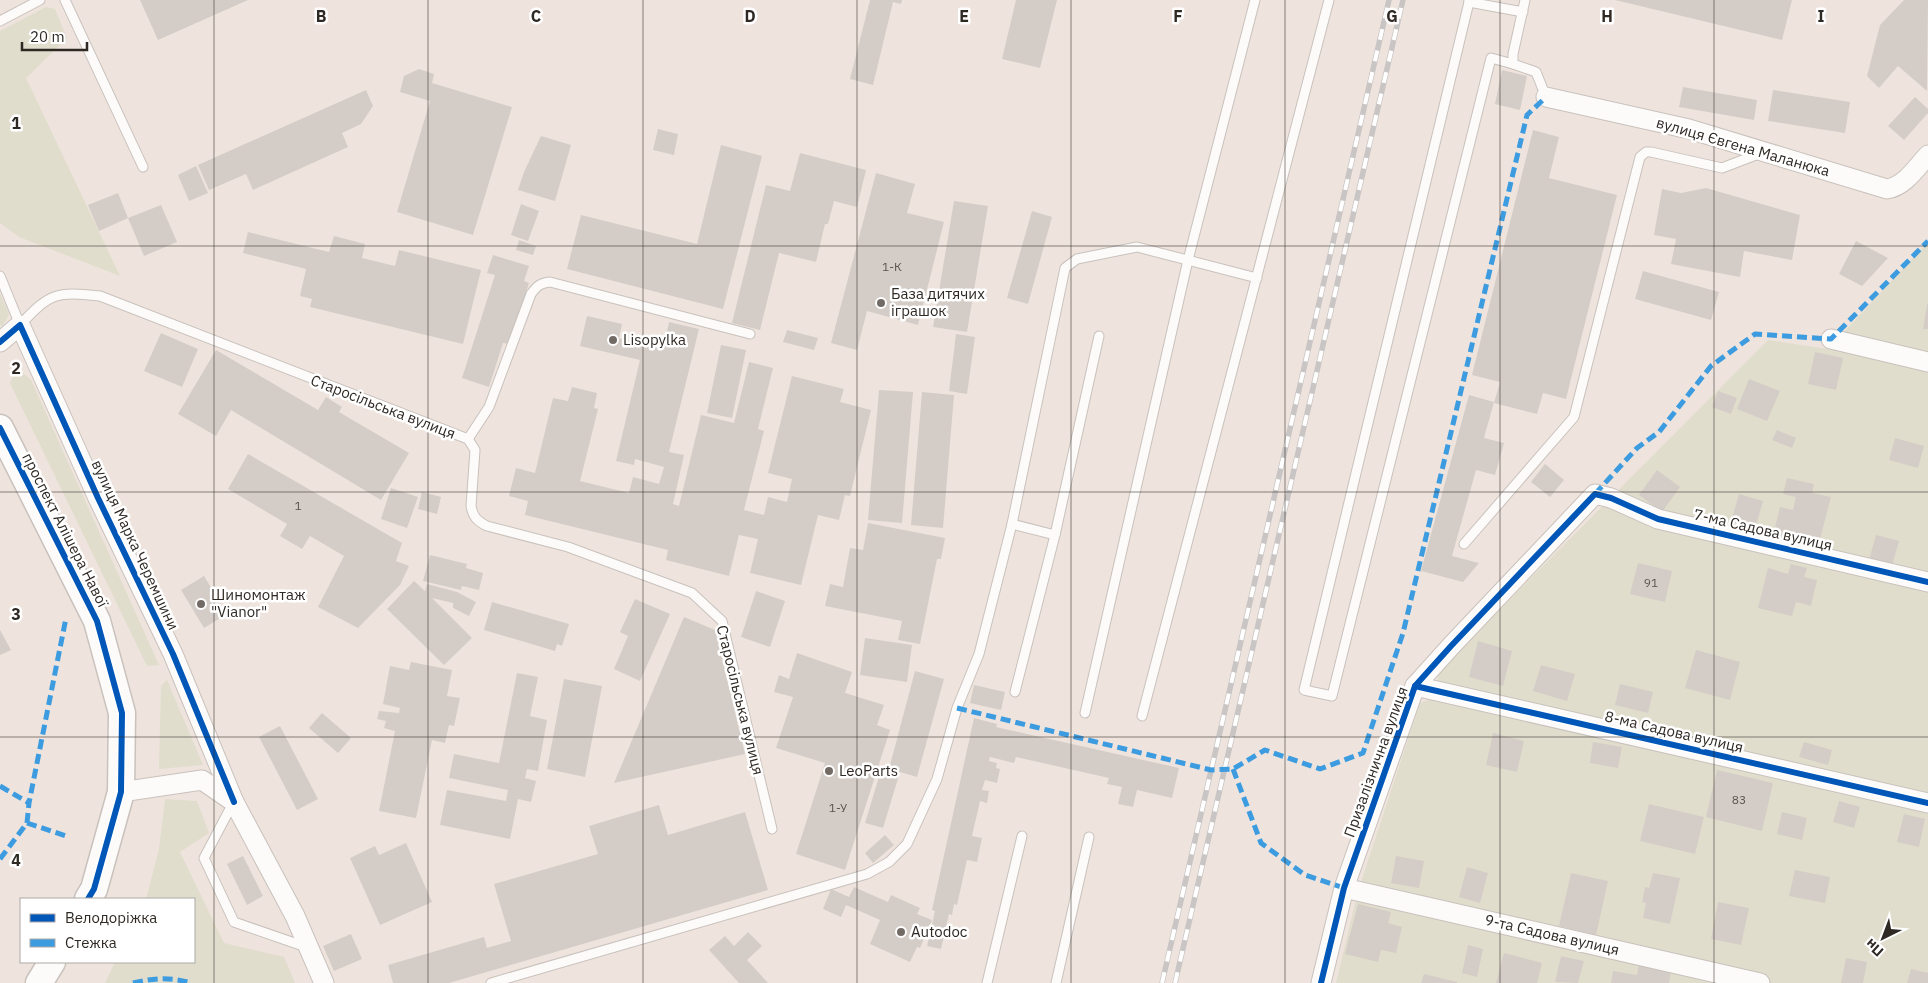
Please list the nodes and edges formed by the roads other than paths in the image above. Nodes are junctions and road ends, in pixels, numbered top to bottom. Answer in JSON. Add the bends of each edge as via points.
{"nodes":[{"id":1,"x":40,"y":0,"type":"edge"},
{"id":2,"x":65,"y":0,"type":"edge"},
{"id":3,"x":1255,"y":0,"type":"edge"},
{"id":4,"x":1329,"y":0,"type":"edge"},
{"id":5,"x":1526,"y":0,"type":"edge"},
{"id":6,"x":1469,"y":1,"type":"edge"},
{"id":7,"x":1522,"y":12,"type":"junction"},
{"id":8,"x":0,"y":21,"type":"edge"},
{"id":9,"x":1513,"y":64,"type":"junction"},
{"id":10,"x":1546,"y":96,"type":"joint"},
{"id":11,"x":1764,"y":152,"type":"junction"},
{"id":12,"x":1928,"y":155,"type":"edge"},
{"id":13,"x":143,"y":167,"type":"dead end"},
{"id":14,"x":1188,"y":260,"type":"junction"},
{"id":15,"x":0,"y":276,"type":"edge"},
{"id":16,"x":1257,"y":278,"type":"junction"},
{"id":17,"x":20,"y":324,"type":"junction"},
{"id":18,"x":750,"y":334,"type":"dead end"},
{"id":19,"x":1100,"y":336,"type":"dead end"},
{"id":20,"x":1831,"y":339,"type":"dead end"},
{"id":21,"x":0,"y":342,"type":"edge"},
{"id":22,"x":1928,"y":362,"type":"edge"},
{"id":23,"x":0,"y":428,"type":"edge"},
{"id":24,"x":468,"y":439,"type":"junction"},
{"id":25,"x":1595,"y":494,"type":"joint"},
{"id":26,"x":1012,"y":524,"type":"junction"},
{"id":27,"x":1055,"y":535,"type":"junction"},
{"id":28,"x":1464,"y":544,"type":"dead end"},
{"id":29,"x":1928,"y":582,"type":"edge"},
{"id":30,"x":1415,"y":686,"type":"junction"},
{"id":31,"x":1015,"y":692,"type":"dead end"},
{"id":32,"x":1084,"y":713,"type":"dead end"},
{"id":33,"x":1142,"y":716,"type":"dead end"},
{"id":34,"x":121,"y":792,"type":"junction"},
{"id":35,"x":234,"y":802,"type":"junction"},
{"id":36,"x":1928,"y":803,"type":"edge"},
{"id":37,"x":772,"y":829,"type":"dead end"},
{"id":38,"x":1022,"y":836,"type":"dead end"},
{"id":39,"x":1089,"y":837,"type":"dead end"},
{"id":40,"x":1344,"y":888,"type":"junction"},
{"id":41,"x":89,"y":898,"type":"edge"},
{"id":42,"x":309,"y":948,"type":"junction"},
{"id":43,"x":51,"y":963,"type":"edge"},
{"id":44,"x":40,"y":983,"type":"edge"},
{"id":45,"x":324,"y":983,"type":"edge"},
{"id":46,"x":491,"y":983,"type":"edge"},
{"id":47,"x":987,"y":983,"type":"edge"},
{"id":48,"x":1056,"y":983,"type":"edge"},
{"id":49,"x":1321,"y":983,"type":"edge"},
{"id":50,"x":1760,"y":983,"type":"edge"}],
"edges":[{"from":1,"to":8,"type":"lane"},
{"from":2,"to":13,"type":"lane"},
{"from":3,"to":14,"type":"lane"},
{"from":4,"to":16,"type":"lane"},
{"from":5,"to":7,"type":"lane"},
{"from":6,"to":7,"type":"lane"},
{"from":6,"to":9,"type":"lane","via":[[1304,690],[1332,696],[1491,58]]},
{"from":7,"to":9,"type":"lane"},
{"from":9,"to":10,"type":"lane","via":[[1536,72]]},
{"from":10,"to":11,"type":"street","name":"вулиця Євгена Маланюка","via":[[1689,129]]},
{"from":11,"to":12,"type":"street","name":"вулиця Євгена Маланюка","via":[[1887,189],[1903,182]]},
{"from":11,"to":28,"type":"lane","via":[[1722,168],[1651,152],[1640,157],[1574,417]]},
{"from":14,"to":16,"type":"lane"},
{"from":14,"to":26,"type":"lane","via":[[1137,247],[1077,259],[1066,268]]},
{"from":14,"to":32,"type":"lane"},
{"from":15,"to":17,"type":"lane"},
{"from":16,"to":33,"type":"lane"},
{"from":17,"to":21,"type":"street"},
{"from":17,"to":24,"type":"lane","name":"Старосільська вулиця","via":[[46,300],[63,293],[100,296]]},
{"from":17,"to":35,"type":"street","name":"вулиця Марка Черемшини","via":[[173,654]]},
{"from":18,"to":24,"type":"lane","via":[[550,282],[543,283],[531,294],[489,407]]},
{"from":19,"to":27,"type":"lane"},
{"from":20,"to":22,"type":"street"},
{"from":23,"to":34,"type":"street","name":"проспект Алішера Навої","via":[[97,621],[122,713]]},
{"from":24,"to":37,"type":"lane","name":"Старосільська вулиця","via":[[475,450],[471,506],[479,522],[568,547],[692,593],[722,621]]},
{"from":25,"to":29,"type":"street","name":"7-ма Садова вулиця","via":[[1658,519]]},
{"from":25,"to":30,"type":"street","name":"Призалізнична вулиця"},
{"from":26,"to":27,"type":"lane"},
{"from":26,"to":46,"type":"lane","via":[[979,654],[957,708],[937,778],[907,844],[889,862],[867,874]]},
{"from":27,"to":31,"type":"lane"},
{"from":30,"to":36,"type":"street","name":"8-ма Садова вулиця"},
{"from":30,"to":40,"type":"street","name":"Призалізнична вулиця"},
{"from":34,"to":35,"type":"street","name":"вулиця Марка Черемшини","via":[[202,780]]},
{"from":34,"to":41,"type":"street","name":"проспект Алішера Навої","via":[[94,889]]},
{"from":35,"to":42,"type":"street","name":"вулиця Марка Черемшини"},
{"from":35,"to":42,"type":"lane","via":[[204,858],[234,922]]},
{"from":38,"to":47,"type":"lane"},
{"from":39,"to":48,"type":"lane"},
{"from":40,"to":49,"type":"street","name":"Призалізнична вулиця"},
{"from":40,"to":50,"type":"street","name":"9-та Садова вулиця"},
{"from":42,"to":45,"type":"street","name":"вулиця Марка Черемшини"},
{"from":43,"to":44,"type":"street"}]}
